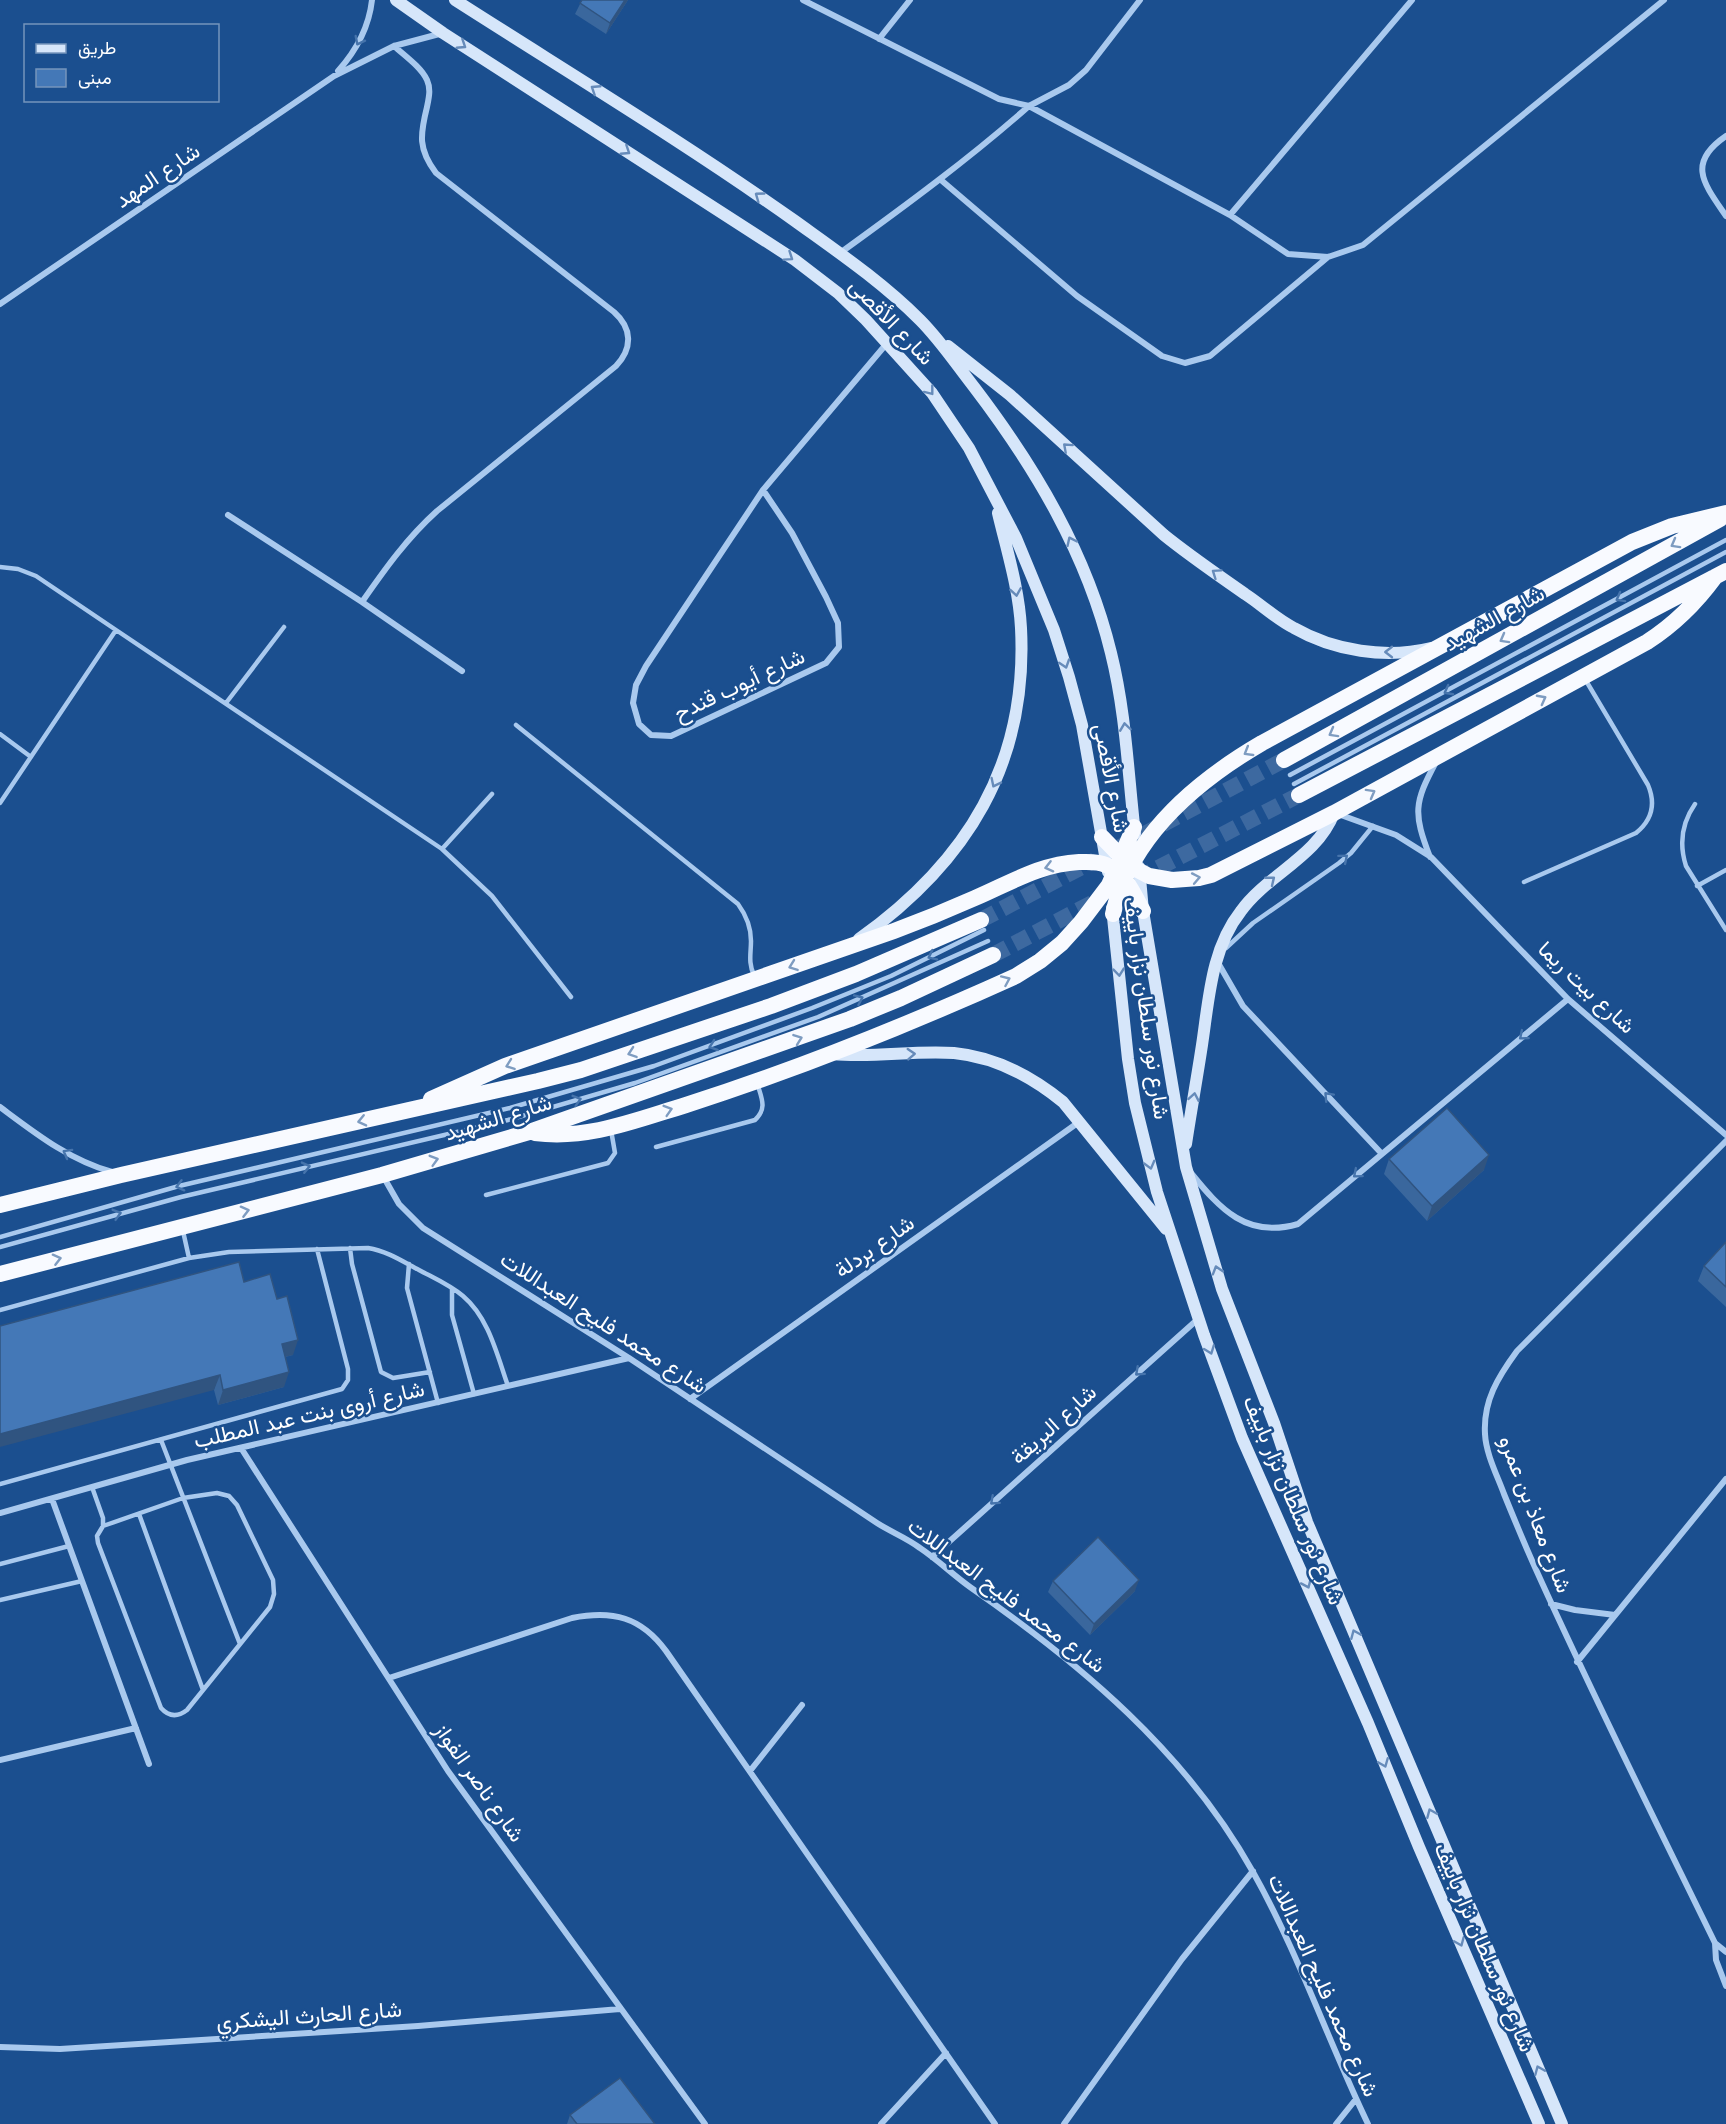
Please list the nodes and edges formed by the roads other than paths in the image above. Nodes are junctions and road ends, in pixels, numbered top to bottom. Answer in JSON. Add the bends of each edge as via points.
{"nodes":[{"id":1,"x":372,"y":0,"type":"edge"},
{"id":2,"x":396,"y":0,"type":"edge"},
{"id":3,"x":455,"y":0,"type":"edge"},
{"id":4,"x":803,"y":0,"type":"edge"},
{"id":5,"x":910,"y":0,"type":"edge"},
{"id":6,"x":1140,"y":0,"type":"edge"},
{"id":7,"x":1412,"y":0,"type":"edge"},
{"id":8,"x":1664,"y":0,"type":"edge"},
{"id":9,"x":443,"y":33,"type":"junction"},
{"id":10,"x":879,"y":39,"type":"junction"},
{"id":11,"x":394,"y":46,"type":"junction"},
{"id":12,"x":334,"y":76,"type":"junction"},
{"id":13,"x":1029,"y":106,"type":"junction"},
{"id":14,"x":1726,"y":136,"type":"edge"},
{"id":15,"x":941,"y":180,"type":"junction"},
{"id":16,"x":1230,"y":214,"type":"junction"},
{"id":17,"x":1726,"y":216,"type":"edge"},
{"id":18,"x":839,"y":253,"type":"junction"},
{"id":19,"x":1328,"y":257,"type":"junction"},
{"id":20,"x":0,"y":304,"type":"edge"},
{"id":21,"x":936,"y":337,"type":"junction"},
{"id":22,"x":888,"y":342,"type":"junction"},
{"id":23,"x":763,"y":490,"type":"junction"},
{"id":24,"x":993,"y":494,"type":"junction"},
{"id":25,"x":1726,"y":514,"type":"edge"},
{"id":26,"x":228,"y":515,"type":"dead end"},
{"id":27,"x":1726,"y":540,"type":"edge"},
{"id":28,"x":1726,"y":552,"type":"edge"},
{"id":29,"x":0,"y":567,"type":"edge"},
{"id":30,"x":1721,"y":574,"type":"edge"},
{"id":31,"x":362,"y":602,"type":"junction"},
{"id":32,"x":284,"y":627,"type":"dead end"},
{"id":33,"x":116,"y":630,"type":"junction"},
{"id":34,"x":1447,"y":644,"type":"junction"},
{"id":35,"x":462,"y":671,"type":"dead end"},
{"id":36,"x":1583,"y":677,"type":"junction"},
{"id":37,"x":226,"y":704,"type":"junction"},
{"id":38,"x":516,"y":725,"type":"dead end"},
{"id":39,"x":0,"y":734,"type":"edge"},
{"id":40,"x":1440,"y":754,"type":"junction"},
{"id":41,"x":31,"y":757,"type":"junction"},
{"id":42,"x":1287,"y":767,"type":"joint"},
{"id":43,"x":1297,"y":789,"type":"joint"},
{"id":44,"x":492,"y":794,"type":"dead end"},
{"id":45,"x":0,"y":803,"type":"edge"},
{"id":46,"x":1695,"y":804,"type":"dead end"},
{"id":47,"x":1334,"y":813,"type":"junction"},
{"id":48,"x":1373,"y":826,"type":"junction"},
{"id":49,"x":1134,"y":827,"type":"joint"},
{"id":50,"x":1102,"y":837,"type":"joint"},
{"id":51,"x":442,"y":849,"type":"junction"},
{"id":52,"x":1431,"y":857,"type":"junction"},
{"id":53,"x":1123,"y":868,"type":"junction"},
{"id":54,"x":1726,"y":870,"type":"edge"},
{"id":55,"x":1524,"y":882,"type":"dead end"},
{"id":56,"x":1697,"y":886,"type":"junction"},
{"id":57,"x":1143,"y":910,"type":"joint"},
{"id":58,"x":1113,"y":914,"type":"joint"},
{"id":59,"x":983,"y":925,"type":"joint"},
{"id":60,"x":1726,"y":930,"type":"edge"},
{"id":61,"x":848,"y":946,"type":"junction"},
{"id":62,"x":991,"y":948,"type":"joint"},
{"id":63,"x":1216,"y":959,"type":"junction"},
{"id":64,"x":757,"y":979,"type":"junction"},
{"id":65,"x":571,"y":997,"type":"dead end"},
{"id":66,"x":1568,"y":999,"type":"junction"},
{"id":67,"x":832,"y":1054,"type":"junction"},
{"id":68,"x":757,"y":1082,"type":"junction"},
{"id":69,"x":0,"y":1107,"type":"edge"},
{"id":70,"x":409,"y":1111,"type":"junction"},
{"id":71,"x":1079,"y":1122,"type":"junction"},
{"id":72,"x":611,"y":1128,"type":"junction"},
{"id":73,"x":528,"y":1132,"type":"junction"},
{"id":74,"x":1726,"y":1135,"type":"edge"},
{"id":75,"x":1726,"y":1141,"type":"edge"},
{"id":76,"x":656,"y":1147,"type":"dead end"},
{"id":77,"x":1382,"y":1154,"type":"junction"},
{"id":78,"x":1184,"y":1155,"type":"junction"},
{"id":79,"x":1186,"y":1167,"type":"junction"},
{"id":80,"x":121,"y":1175,"type":"junction"},
{"id":81,"x":382,"y":1175,"type":"junction"},
{"id":82,"x":486,"y":1195,"type":"dead end"},
{"id":83,"x":0,"y":1205,"type":"edge"},
{"id":84,"x":182,"y":1227,"type":"junction"},
{"id":85,"x":1171,"y":1235,"type":"junction"},
{"id":86,"x":0,"y":1237,"type":"edge"},
{"id":87,"x":0,"y":1247,"type":"edge"},
{"id":88,"x":350,"y":1248,"type":"junction"},
{"id":89,"x":317,"y":1249,"type":"junction"},
{"id":90,"x":189,"y":1257,"type":"junction"},
{"id":91,"x":409,"y":1264,"type":"junction"},
{"id":92,"x":0,"y":1274,"type":"edge"},
{"id":93,"x":452,"y":1289,"type":"junction"},
{"id":94,"x":0,"y":1310,"type":"edge"},
{"id":95,"x":1198,"y":1318,"type":"junction"},
{"id":96,"x":629,"y":1358,"type":"junction"},
{"id":97,"x":430,"y":1372,"type":"junction"},
{"id":98,"x":508,"y":1386,"type":"junction"},
{"id":99,"x":474,"y":1394,"type":"junction"},
{"id":100,"x":690,"y":1399,"type":"junction"},
{"id":101,"x":438,"y":1403,"type":"junction"},
{"id":102,"x":161,"y":1440,"type":"junction"},
{"id":103,"x":241,"y":1448,"type":"junction"},
{"id":104,"x":171,"y":1465,"type":"junction"},
{"id":105,"x":1726,"y":1479,"type":"edge"},
{"id":106,"x":0,"y":1484,"type":"edge"},
{"id":107,"x":92,"y":1487,"type":"junction"},
{"id":108,"x":183,"y":1498,"type":"junction"},
{"id":109,"x":52,"y":1499,"type":"junction"},
{"id":110,"x":0,"y":1513,"type":"edge"},
{"id":111,"x":139,"y":1514,"type":"junction"},
{"id":112,"x":103,"y":1526,"type":"junction"},
{"id":113,"x":69,"y":1546,"type":"junction"},
{"id":114,"x":932,"y":1557,"type":"junction"},
{"id":115,"x":0,"y":1564,"type":"edge"},
{"id":116,"x":82,"y":1581,"type":"junction"},
{"id":117,"x":0,"y":1600,"type":"edge"},
{"id":118,"x":1551,"y":1604,"type":"junction"},
{"id":119,"x":1615,"y":1615,"type":"junction"},
{"id":120,"x":240,"y":1645,"type":"junction"},
{"id":121,"x":1577,"y":1662,"type":"junction"},
{"id":122,"x":389,"y":1678,"type":"junction"},
{"id":123,"x":203,"y":1689,"type":"junction"},
{"id":124,"x":802,"y":1705,"type":"dead end"},
{"id":125,"x":136,"y":1728,"type":"junction"},
{"id":126,"x":0,"y":1760,"type":"edge"},
{"id":127,"x":149,"y":1764,"type":"dead end"},
{"id":128,"x":750,"y":1771,"type":"junction"},
{"id":129,"x":1252,"y":1872,"type":"junction"},
{"id":130,"x":1715,"y":1943,"type":"junction"},
{"id":131,"x":1726,"y":1952,"type":"edge"},
{"id":132,"x":1726,"y":1986,"type":"edge"},
{"id":133,"x":620,"y":2009,"type":"junction"},
{"id":134,"x":0,"y":2047,"type":"edge"},
{"id":135,"x":946,"y":2053,"type":"junction"},
{"id":136,"x":1356,"y":2099,"type":"junction"},
{"id":137,"x":705,"y":2124,"type":"edge"},
{"id":138,"x":881,"y":2124,"type":"edge"},
{"id":139,"x":995,"y":2124,"type":"edge"},
{"id":140,"x":1064,"y":2124,"type":"edge"},
{"id":141,"x":1336,"y":2124,"type":"edge"},
{"id":142,"x":1368,"y":2124,"type":"edge"},
{"id":143,"x":1539,"y":2124,"type":"edge"},
{"id":144,"x":1562,"y":2124,"type":"edge"}],
"edges":[{"from":1,"to":12,"type":"street","name":"شارع المهد","one_way":true,"via":[[358,43]]},
{"from":2,"to":9,"type":"main road","name":"شارع الأقصى"},
{"from":18,"to":3,"type":"main road","name":"شارع الأقصى","one_way":true,"via":[[740,182]]},
{"from":4,"to":10,"type":"street"},
{"from":5,"to":10,"type":"street"},
{"from":6,"to":13,"type":"street","via":[[1086,70],[1069,85]]},
{"from":7,"to":16,"type":"street"},
{"from":8,"to":19,"type":"street","via":[[1364,245]]},
{"from":9,"to":11,"type":"street","name":"شارع المهد"},
{"from":9,"to":22,"type":"main road","name":"شارع الأقصى","one_way":true,"via":[[795,260],[837,293]]},
{"from":10,"to":13,"type":"street","via":[[999,99]]},
{"from":11,"to":12,"type":"street","name":"شارع المهد"},
{"from":11,"to":31,"type":"street","via":[[421,71],[429,87],[421,137],[428,163],[436,173],[614,312],[622,319],[629,338],[628,349],[616,366],[413,534]]},
{"from":12,"to":20,"type":"street","name":"شارع المهد"},
{"from":13,"to":15,"type":"street"},
{"from":13,"to":16,"type":"street"},
{"from":14,"to":17,"type":"street","via":[[1710,148],[1701,167],[1706,187]]},
{"from":15,"to":18,"type":"street"},
{"from":15,"to":19,"type":"street","via":[[1077,296],[1162,356],[1185,363],[1210,356]]},
{"from":16,"to":19,"type":"street","via":[[1288,254]]},
{"from":18,"to":21,"type":"main road","name":"شارع الأقصى","via":[[866,272]]},
{"from":34,"to":21,"type":"main road","one_way":true,"via":[[1403,652],[1369,651],[1336,645],[1295,629],[1164,535],[1010,395]]},
{"from":49,"to":21,"type":"main road","name":"شارع الأقصى","one_way":true,"via":[[1121,700],[1098,608],[1081,563],[1038,478]]},
{"from":22,"to":23,"type":"street","name":"شارع أيوب قندح"},
{"from":22,"to":24,"type":"main road","name":"شارع الأقصى","one_way":true,"via":[[932,393],[969,448]]},
{"from":23,"to":23,"type":"street","name":"شارع أيوب قندح","via":[[821,587],[838,623],[840,647],[826,663],[746,702],[671,736],[651,735],[639,724],[633,703],[636,685]]},
{"from":24,"to":50,"type":"main road","name":"شارع الأقصى","one_way":true,"via":[[1037,583],[1060,649],[1082,725]]},
{"from":24,"to":61,"type":"main road","one_way":true,"via":[[1016,585],[1021,626],[1018,704],[1001,770],[970,831],[930,880]]},
{"from":25,"to":34,"type":"highway","via":[[1671,526],[1632,542]]},
{"from":25,"to":42,"type":"highway","name":"شارع الشهيد","one_way":true},
{"from":26,"to":31,"type":"street"},
{"from":27,"to":42,"type":"lane","one_way":true},
{"from":28,"to":43,"type":"lane"},
{"from":29,"to":33,"type":"lane","via":[[36,576]]},
{"from":30,"to":36,"type":"highway","via":[[1663,632]]},
{"from":30,"to":43,"type":"highway"},
{"from":31,"to":35,"type":"street"},
{"from":32,"to":37,"type":"lane"},
{"from":33,"to":37,"type":"lane"},
{"from":33,"to":41,"type":"lane"},
{"from":34,"to":53,"type":"highway","one_way":true,"via":[[1229,763],[1188,796]]},
{"from":40,"to":36,"type":"highway","one_way":true},
{"from":36,"to":55,"type":"lane","via":[[1648,785],[1652,812],[1636,833]]},
{"from":37,"to":51,"type":"lane"},
{"from":38,"to":64,"type":"lane","via":[[738,904],[748,921],[750,966]]},
{"from":39,"to":41,"type":"lane"},
{"from":47,"to":40,"type":"highway","one_way":true},
{"from":40,"to":52,"type":"street","name":"شارع بيت ريما","via":[[1422,788],[1418,808],[1419,829]]},
{"from":41,"to":45,"type":"lane"},
{"from":44,"to":51,"type":"lane"},
{"from":46,"to":56,"type":"lane","via":[[1684,824],[1682,845],[1686,866]]},
{"from":47,"to":48,"type":"street","name":"شارع بيت ريما"},
{"from":53,"to":47,"type":"highway","one_way":true,"via":[[1159,879],[1211,875]]},
{"from":63,"to":47,"type":"main road","one_way":true,"via":[[1229,928],[1245,905],[1314,846]]},
{"from":48,"to":52,"type":"street","name":"شارع بيت ريما","via":[[1408,841]]},
{"from":63,"to":48,"type":"lane","one_way":true,"via":[[1253,923],[1345,858]]},
{"from":49,"to":53,"type":"highway"},
{"from":50,"to":53,"type":"highway"},
{"from":51,"to":65,"type":"lane","via":[[492,896]]},
{"from":52,"to":66,"type":"street","name":"شارع بيت ريما"},
{"from":53,"to":57,"type":"highway"},
{"from":53,"to":58,"type":"highway"},
{"from":53,"to":61,"type":"highway","one_way":true,"via":[[1087,862],[1045,867],[938,914]]},
{"from":67,"to":53,"type":"highway","one_way":true,"via":[[1016,976],[1040,961],[1081,922]]},
{"from":54,"to":56,"type":"lane"},
{"from":56,"to":60,"type":"lane"},
{"from":57,"to":78,"type":"main road","name":"شارع نور سلطان نزار باييف"},
{"from":58,"to":85,"type":"main road","name":"شارع نور سلطان نزار باييف","one_way":true,"via":[[1135,1104]]},
{"from":59,"to":70,"type":"highway","name":"شارع الشهيد","one_way":true,"via":[[803,994],[601,1063]]},
{"from":59,"to":86,"type":"lane","one_way":true,"via":[[891,976],[654,1066],[510,1108],[179,1186]]},
{"from":61,"to":64,"type":"highway","one_way":true},
{"from":73,"to":62,"type":"highway","name":"شارع الشهيد","one_way":true,"via":[[850,1019]]},
{"from":87,"to":62,"type":"lane","one_way":true,"via":[[181,1197],[508,1120],[635,1083],[818,1017]]},
{"from":77,"to":63,"type":"street","one_way":true,"via":[[1243,1006]]},
{"from":78,"to":63,"type":"main road","one_way":true},
{"from":64,"to":70,"type":"highway","one_way":true,"via":[[505,1066]]},
{"from":66,"to":74,"type":"street","name":"شارع بيت ريما"},
{"from":66,"to":77,"type":"street","one_way":true},
{"from":67,"to":68,"type":"highway"},
{"from":67,"to":71,"type":"main road","one_way":true,"via":[[954,1053],[978,1057],[1024,1074],[1063,1102]]},
{"from":72,"to":68,"type":"highway","one_way":true},
{"from":68,"to":76,"type":"lane","via":[[763,1106],[755,1120]]},
{"from":80,"to":69,"type":"street","one_way":true,"via":[[62,1151]]},
{"from":70,"to":80,"type":"highway","name":"شارع الشهيد","one_way":true},
{"from":71,"to":85,"type":"main road"},
{"from":71,"to":100,"type":"street","name":"شارع بردلة"},
{"from":72,"to":73,"type":"highway","via":[[562,1135]]},
{"from":72,"to":82,"type":"lane","via":[[615,1153],[608,1163]]},
{"from":81,"to":73,"type":"highway","name":"شارع الشهيد","one_way":true},
{"from":75,"to":118,"type":"street","name":"شارع معاذ بن عمرو","via":[[1517,1351],[1494,1384],[1484,1419],[1491,1461]]},
{"from":77,"to":79,"type":"street","one_way":true,"via":[[1298,1224],[1284,1228],[1255,1226],[1231,1215]]},
{"from":78,"to":79,"type":"main road","name":"شارع نور سلطان نزار باييف"},
{"from":144,"to":79,"type":"main road","name":"شارع نور سلطان نزار باييف","one_way":true,"via":[[1307,1522],[1222,1289]]},
{"from":80,"to":83,"type":"highway","name":"شارع الشهيد"},
{"from":84,"to":81,"type":"highway","name":"شارع الشهيد","one_way":true},
{"from":81,"to":96,"type":"street","name":"شارع محمد فليح العبداللات","via":[[399,1204],[423,1228]]},
{"from":84,"to":90,"type":"lane"},
{"from":92,"to":84,"type":"highway","name":"شارع الشهيد","one_way":true},
{"from":85,"to":95,"type":"main road","name":"شارع نور سلطان نزار باييف"},
{"from":88,"to":89,"type":"lane"},
{"from":88,"to":91,"type":"lane","via":[[377,1250]]},
{"from":88,"to":97,"type":"lane","via":[[381,1372],[393,1378]]},
{"from":89,"to":90,"type":"lane"},
{"from":89,"to":102,"type":"lane","via":[[348,1369],[345,1385],[336,1392]]},
{"from":90,"to":94,"type":"lane"},
{"from":91,"to":93,"type":"lane"},
{"from":91,"to":97,"type":"lane","via":[[407,1288]]},
{"from":93,"to":98,"type":"lane","via":[[480,1315]]},
{"from":93,"to":99,"type":"lane","via":[[452,1315]]},
{"from":95,"to":114,"type":"street","name":"شارع البريقة","one_way":true},
{"from":95,"to":143,"type":"main road","name":"شارع نور سلطان نزار باييف","one_way":true,"via":[[1242,1438]]},
{"from":96,"to":98,"type":"street","name":"شارع أروى بنت عبد المطلب"},
{"from":96,"to":100,"type":"street","name":"شارع محمد فليح العبداللات"},
{"from":97,"to":101,"type":"lane"},
{"from":98,"to":99,"type":"street","name":"شارع أروى بنت عبد المطلب"},
{"from":99,"to":101,"type":"street","name":"شارع أروى بنت عبد المطلب"},
{"from":100,"to":114,"type":"street","name":"شارع محمد فليح العبداللات"},
{"from":101,"to":103,"type":"street","name":"شارع أروى بنت عبد المطلب"},
{"from":102,"to":104,"type":"lane"},
{"from":102,"to":106,"type":"lane"},
{"from":103,"to":104,"type":"street","name":"شارع أروى بنت عبد المطلب"},
{"from":103,"to":122,"type":"street","name":"شارع ناصر الفواز"},
{"from":104,"to":107,"type":"street","name":"شارع أروى بنت عبد المطلب"},
{"from":104,"to":108,"type":"lane"},
{"from":105,"to":119,"type":"street"},
{"from":107,"to":109,"type":"street","name":"شارع أروى بنت عبد المطلب"},
{"from":107,"to":112,"type":"lane"},
{"from":108,"to":111,"type":"lane"},
{"from":108,"to":120,"type":"lane"},
{"from":108,"to":120,"type":"lane","via":[[217,1493],[233,1500],[273,1580],[270,1607]]},
{"from":109,"to":110,"type":"street","name":"شارع أروى بنت عبد المطلب"},
{"from":109,"to":113,"type":"street"},
{"from":111,"to":112,"type":"lane"},
{"from":111,"to":123,"type":"lane"},
{"from":112,"to":123,"type":"lane","via":[[98,1543],[161,1708],[169,1714],[183,1713]]},
{"from":113,"to":115,"type":"lane"},
{"from":113,"to":116,"type":"street"},
{"from":114,"to":129,"type":"street","name":"شارع محمد فليح العبداللات","via":[[1062,1654],[1148,1732],[1222,1822]]},
{"from":116,"to":117,"type":"lane"},
{"from":116,"to":125,"type":"street"},
{"from":118,"to":119,"type":"street"},
{"from":118,"to":121,"type":"street","name":"شارع معاذ بن عمرو"},
{"from":119,"to":121,"type":"street"},
{"from":120,"to":123,"type":"lane"},
{"from":121,"to":130,"type":"street","name":"شارع معاذ بن عمرو"},
{"from":122,"to":128,"type":"street","via":[[572,1618],[626,1618],[656,1637]]},
{"from":122,"to":133,"type":"street","name":"شارع ناصر الفواز","via":[[448,1771]]},
{"from":124,"to":128,"type":"street"},
{"from":125,"to":126,"type":"street"},
{"from":125,"to":127,"type":"street"},
{"from":128,"to":135,"type":"street"},
{"from":129,"to":136,"type":"street","name":"شارع محمد فليح العبداللات"},
{"from":129,"to":140,"type":"street","via":[[1182,1959]]},
{"from":130,"to":131,"type":"street","name":"شارع معاذ بن عمرو"},
{"from":130,"to":132,"type":"street","via":[[1716,1960]]},
{"from":133,"to":134,"type":"street","name":"شارع الحارث اليشكري","via":[[60,2049]]},
{"from":133,"to":137,"type":"street","name":"شارع ناصر الفواز"},
{"from":135,"to":138,"type":"street"},
{"from":135,"to":139,"type":"street"},
{"from":136,"to":141,"type":"street"},
{"from":136,"to":142,"type":"street","name":"شارع محمد فليح العبداللات"}]}
